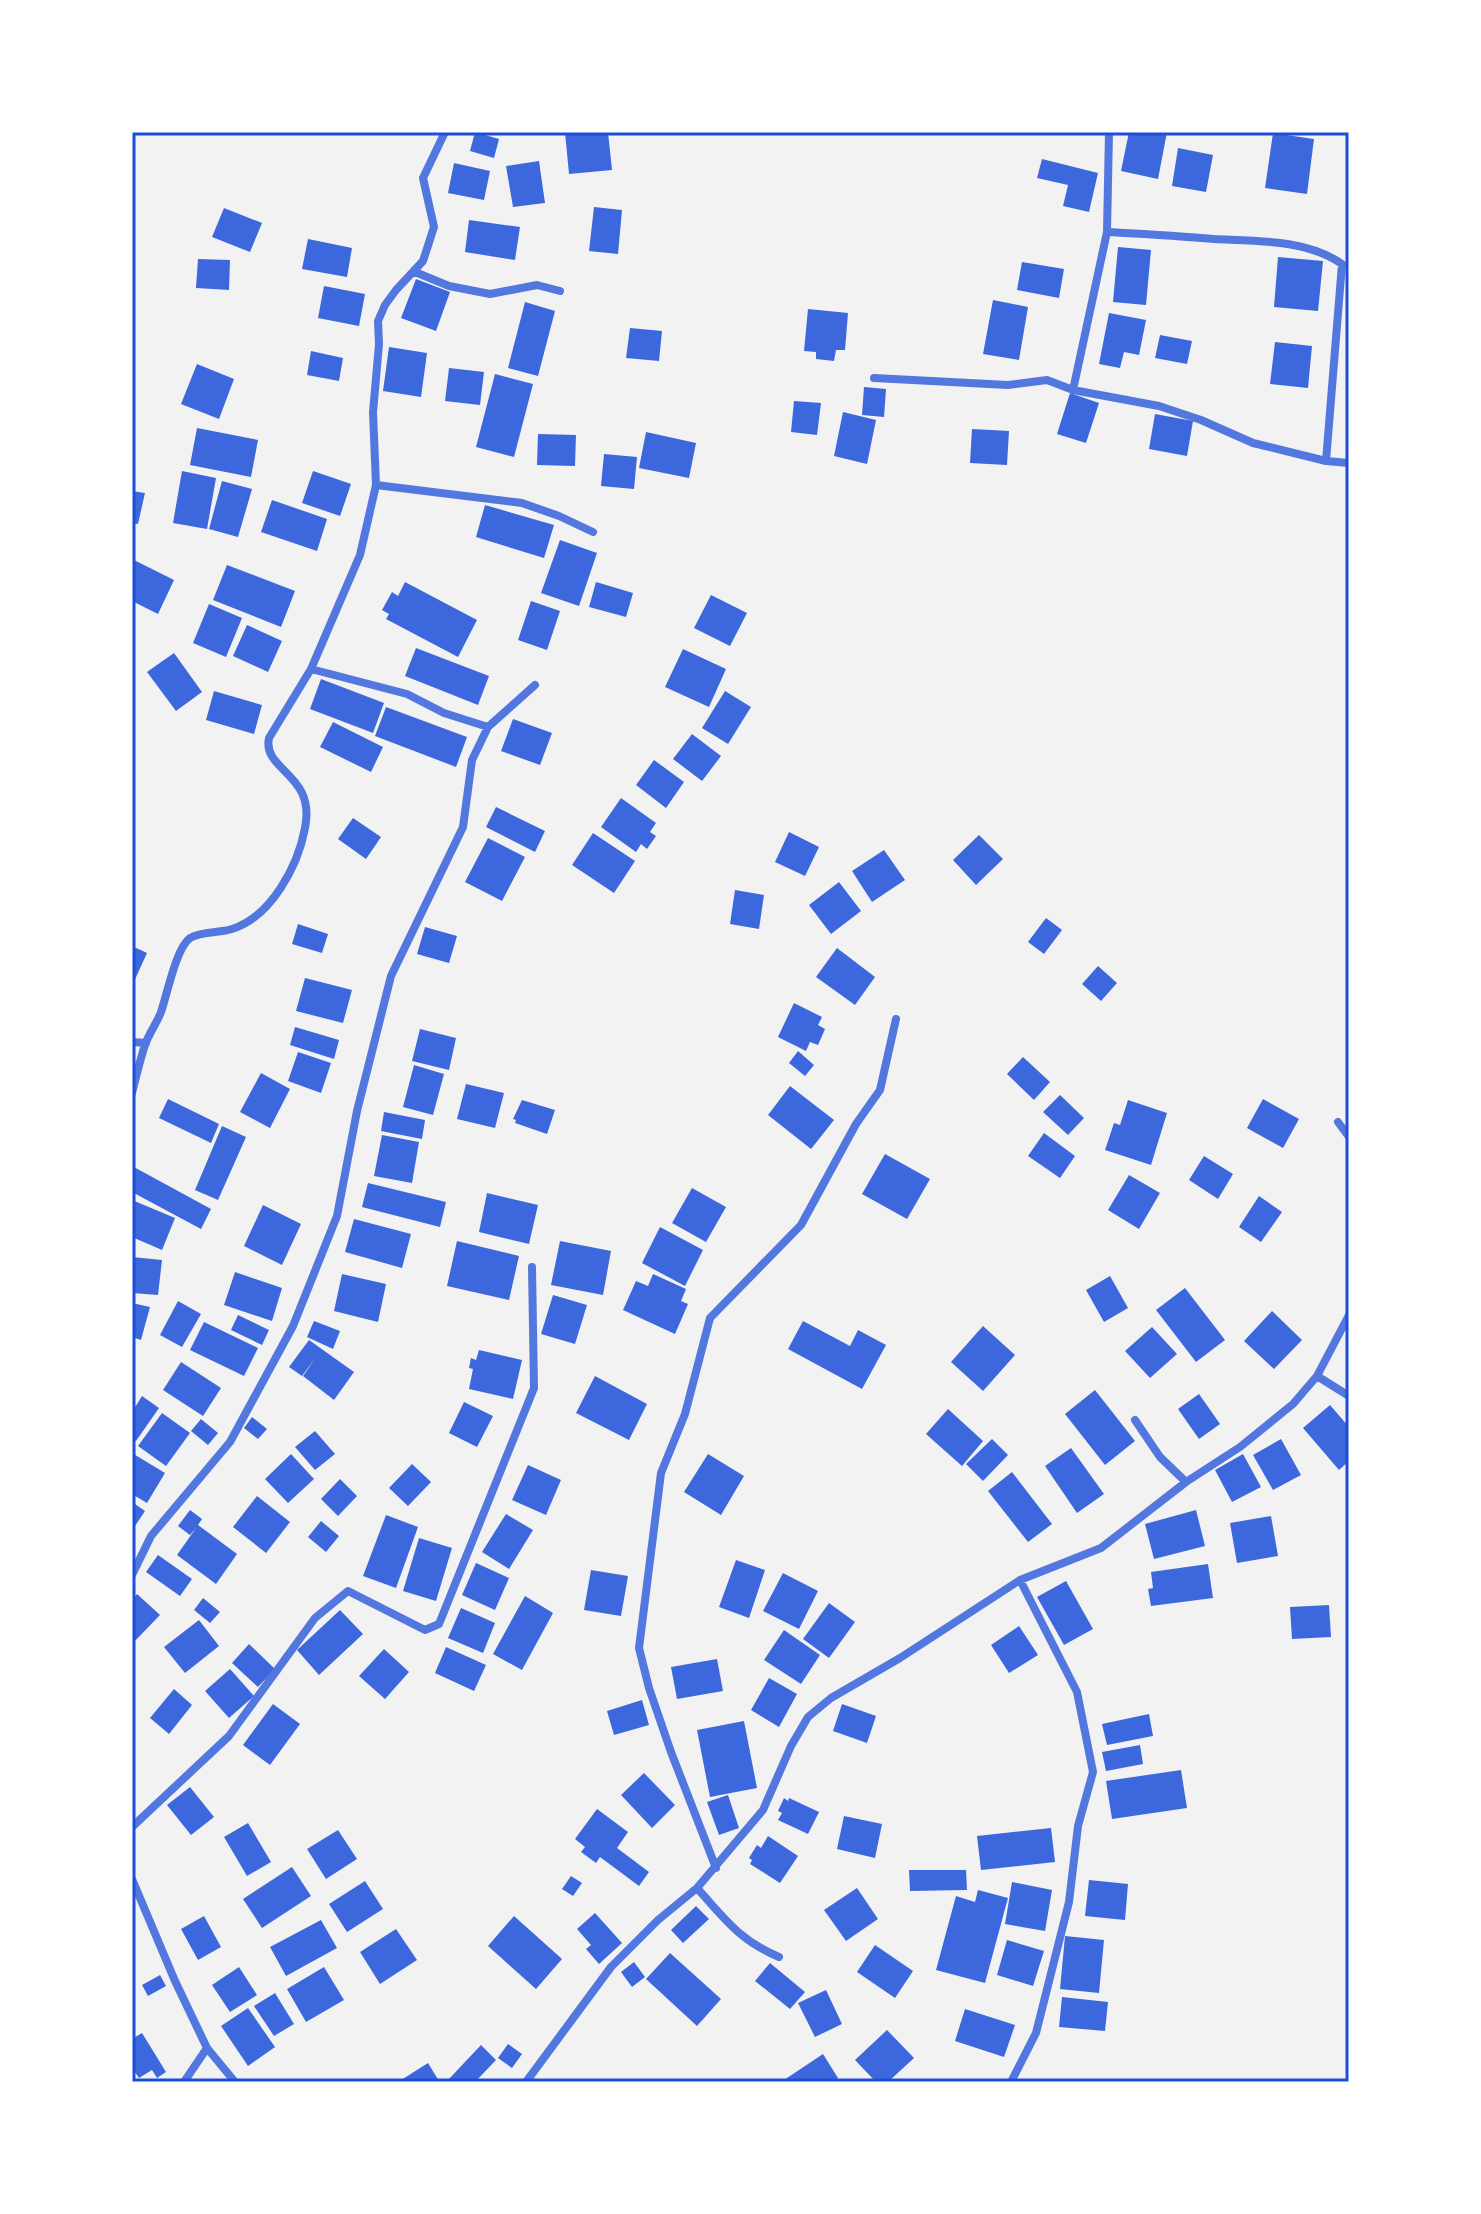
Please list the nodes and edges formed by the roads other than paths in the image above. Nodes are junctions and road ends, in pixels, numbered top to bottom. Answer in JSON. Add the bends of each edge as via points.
{"nodes":[{"id":1,"x":445,"y":132,"type":"edge"},
{"id":2,"x":1109,"y":132,"type":"edge"},
{"id":3,"x":1107,"y":232,"type":"junction"},
{"id":4,"x":1345,"y":264,"type":"edge"},
{"id":5,"x":415,"y":272,"type":"junction"},
{"id":6,"x":560,"y":291,"type":"dead end"},
{"id":7,"x":874,"y":378,"type":"dead end"},
{"id":8,"x":1073,"y":390,"type":"junction"},
{"id":9,"x":1326,"y":461,"type":"junction"},
{"id":10,"x":1349,"y":463,"type":"edge"},
{"id":11,"x":376,"y":485,"type":"junction"},
{"id":12,"x":593,"y":532,"type":"dead end"},
{"id":13,"x":311,"y":669,"type":"junction"},
{"id":14,"x":535,"y":685,"type":"dead end"},
{"id":15,"x":488,"y":727,"type":"junction"},
{"id":16,"x":896,"y":1019,"type":"dead end"},
{"id":17,"x":132,"y":1042,"type":"edge"},
{"id":18,"x":146,"y":1043,"type":"junction"},
{"id":19,"x":132,"y":1093,"type":"edge"},
{"id":20,"x":1338,"y":1122,"type":"dead end"},
{"id":21,"x":1349,"y":1137,"type":"edge"},
{"id":22,"x":532,"y":1267,"type":"dead end"},
{"id":23,"x":1349,"y":1315,"type":"edge"},
{"id":24,"x":1317,"y":1376,"type":"junction"},
{"id":25,"x":1349,"y":1396,"type":"edge"},
{"id":26,"x":1135,"y":1420,"type":"dead end"},
{"id":27,"x":1186,"y":1482,"type":"junction"},
{"id":28,"x":132,"y":1575,"type":"edge"},
{"id":29,"x":1020,"y":1580,"type":"junction"},
{"id":30,"x":132,"y":1827,"type":"edge"},
{"id":31,"x":716,"y":1868,"type":"junction"},
{"id":32,"x":132,"y":1879,"type":"edge"},
{"id":33,"x":697,"y":1888,"type":"junction"},
{"id":34,"x":779,"y":1957,"type":"dead end"},
{"id":35,"x":207,"y":2048,"type":"junction"},
{"id":36,"x":184,"y":2082,"type":"edge"},
{"id":37,"x":235,"y":2082,"type":"edge"},
{"id":38,"x":526,"y":2082,"type":"edge"},
{"id":39,"x":1011,"y":2082,"type":"edge"}],
"edges":[{"from":1,"to":5,"type":"street","via":[[423,178],[434,227]]},
{"from":2,"to":3,"type":"street"},
{"from":3,"to":4,"type":"street","via":[[1270,242],[1307,248]]},
{"from":3,"to":8,"type":"street"},
{"from":4,"to":9,"type":"street"},
{"from":5,"to":6,"type":"street","via":[[490,294],[537,285]]},
{"from":5,"to":11,"type":"street","via":[[396,290],[378,321]]},
{"from":7,"to":8,"type":"street","via":[[1008,385],[1047,380]]},
{"from":8,"to":9,"type":"street","via":[[1159,406],[1253,443]]},
{"from":9,"to":10,"type":"street"},
{"from":11,"to":12,"type":"street","via":[[522,503]]},
{"from":11,"to":13,"type":"street","via":[[360,555]]},
{"from":13,"to":15,"type":"street","via":[[407,694]]},
{"from":13,"to":18,"type":"street","via":[[267,747],[307,801],[295,860],[279,890],[254,917],[233,929],[191,937],[183,946]]},
{"from":14,"to":15,"type":"street"},
{"from":15,"to":28,"type":"street","via":[[472,760],[463,827],[391,976],[337,1216],[293,1326],[230,1442],[151,1536]]},
{"from":16,"to":31,"type":"street","via":[[880,1090],[801,1225],[710,1318],[685,1414],[661,1473],[639,1648],[671,1752]]},
{"from":17,"to":18,"type":"street"},
{"from":18,"to":19,"type":"street"},
{"from":20,"to":21,"type":"street"},
{"from":22,"to":30,"type":"street","via":[[534,1388],[439,1624],[425,1630],[348,1591],[315,1618],[229,1736]]},
{"from":23,"to":24,"type":"street"},
{"from":24,"to":25,"type":"street"},
{"from":24,"to":27,"type":"street","via":[[1293,1404],[1240,1447]]},
{"from":26,"to":27,"type":"street","via":[[1160,1457]]},
{"from":27,"to":29,"type":"street","via":[[1101,1548]]},
{"from":29,"to":31,"type":"street","via":[[808,1717],[763,1810]]},
{"from":29,"to":39,"type":"street","via":[[1077,1692],[1093,1772],[1078,1826],[1069,1902],[1036,2033]]},
{"from":31,"to":33,"type":"street"},
{"from":32,"to":35,"type":"street"},
{"from":33,"to":34,"type":"street","via":[[754,1947]]},
{"from":33,"to":38,"type":"street","via":[[611,1967]]},
{"from":35,"to":36,"type":"street"},
{"from":35,"to":37,"type":"street"}]}
